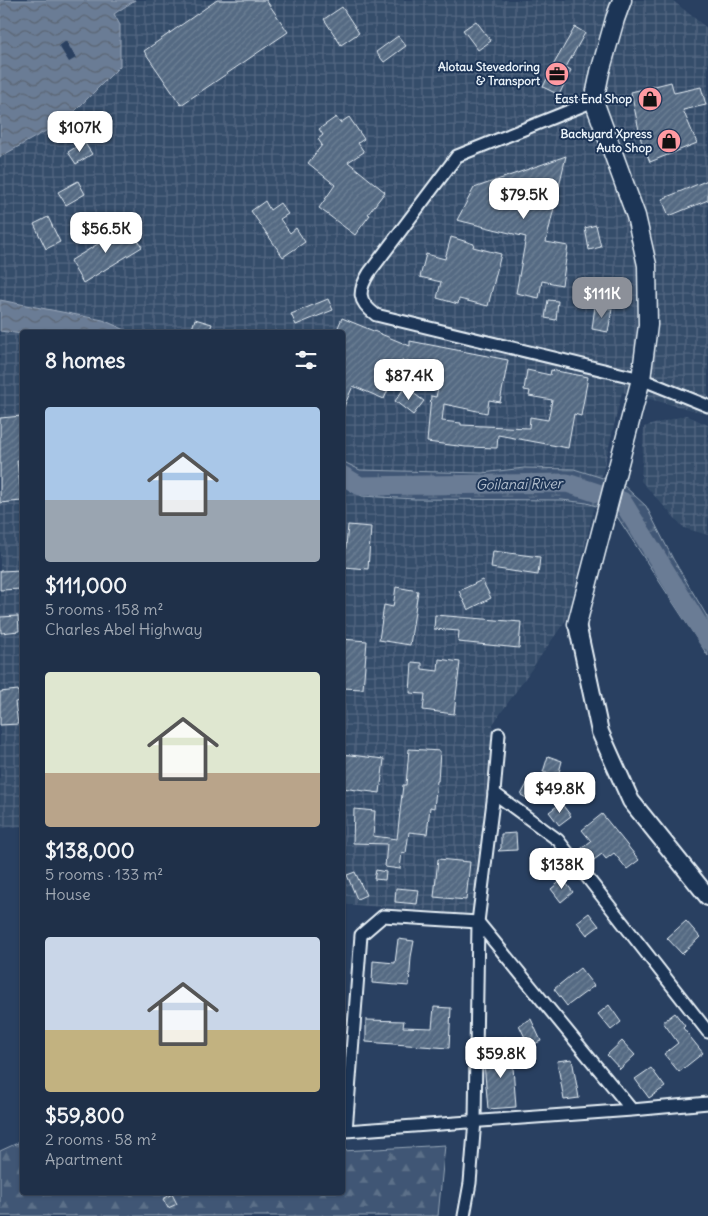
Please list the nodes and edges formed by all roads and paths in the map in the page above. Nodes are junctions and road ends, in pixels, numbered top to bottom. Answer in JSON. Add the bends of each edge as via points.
{"nodes":[{"id":1,"x":622,"y":0,"type":"edge"},
{"id":2,"x":594,"y":101,"type":"junction"},
{"id":3,"x":641,"y":379,"type":"junction"},
{"id":4,"x":708,"y":406,"type":"edge"},
{"id":5,"x":578,"y":624,"type":"joint"},
{"id":6,"x":498,"y":734,"type":"dead end"},
{"id":7,"x":494,"y":793,"type":"junction"},
{"id":8,"x":708,"y":897,"type":"edge"},
{"id":9,"x":478,"y":922,"type":"junction"},
{"id":10,"x":708,"y":1032,"type":"edge"},
{"id":11,"x":708,"y":1103,"type":"edge"},
{"id":12,"x":632,"y":1110,"type":"junction"},
{"id":13,"x":345,"y":1119,"type":"edge"},
{"id":14,"x":475,"y":1120,"type":"junction"},
{"id":15,"x":345,"y":1131,"type":"edge"},
{"id":16,"x":464,"y":1216,"type":"edge"}],
"edges":[{"from":1,"to":2,"type":"main road"},
{"from":2,"to":3,"type":"main road","via":[[636,216],[648,265],[648,325]]},
{"from":2,"to":3,"type":"street","via":[[457,156],[368,272],[360,294],[368,310],[376,315]]},
{"from":3,"to":4,"type":"street"},
{"from":3,"to":5,"type":"main road"},
{"from":5,"to":8,"type":"main road","via":[[600,732],[631,801]]},
{"from":6,"to":7,"type":"street"},
{"from":7,"to":9,"type":"street"},
{"from":7,"to":10,"type":"street","via":[[558,840]]},
{"from":9,"to":12,"type":"street"},
{"from":9,"to":13,"type":"street","via":[[383,916],[361,935]]},
{"from":9,"to":14,"type":"street"},
{"from":11,"to":12,"type":"street"},
{"from":12,"to":14,"type":"street"},
{"from":14,"to":15,"type":"street"},
{"from":14,"to":16,"type":"street"}]}
